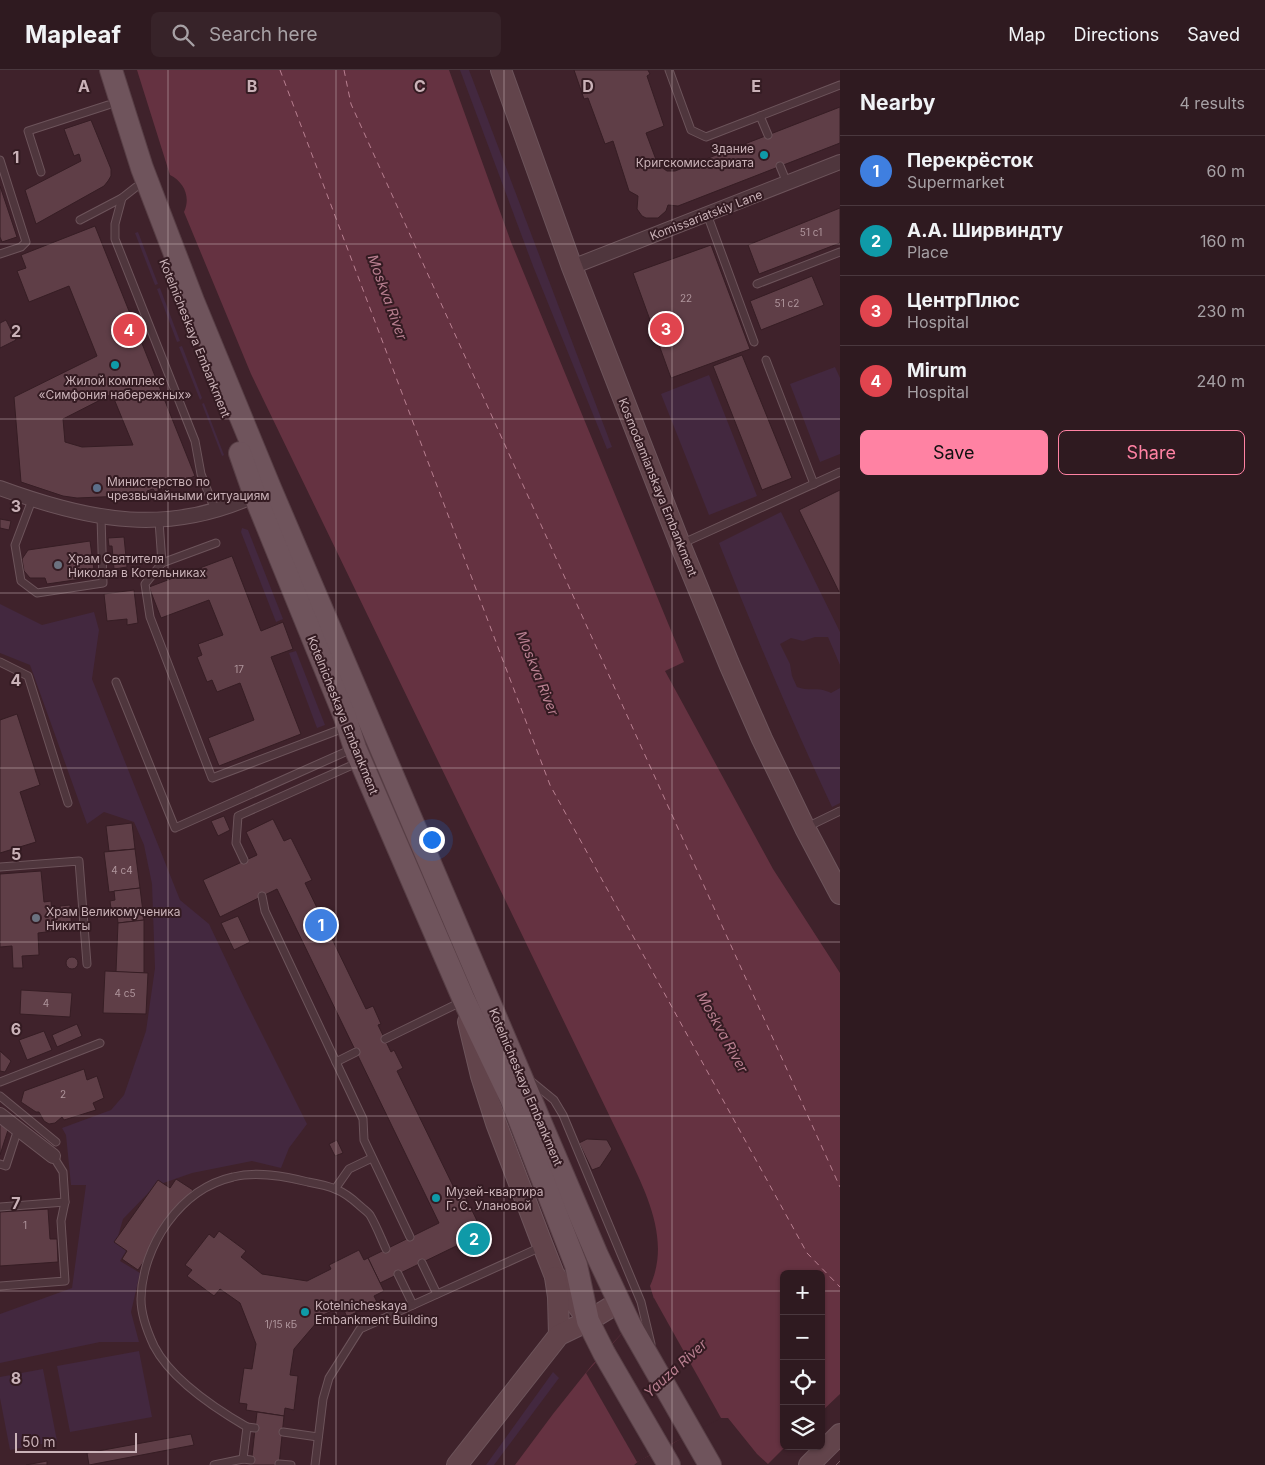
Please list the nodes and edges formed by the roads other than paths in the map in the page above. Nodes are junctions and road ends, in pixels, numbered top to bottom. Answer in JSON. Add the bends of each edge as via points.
{"nodes":[{"id":1,"x":97,"y":70,"type":"edge"},
{"id":2,"x":111,"y":70,"type":"edge"},
{"id":3,"x":501,"y":70,"type":"edge"},
{"id":4,"x":669,"y":70,"type":"edge"},
{"id":5,"x":840,"y":85,"type":"edge"},
{"id":6,"x":108,"y":105,"type":"junction"},
{"id":7,"x":760,"y":116,"type":"junction"},
{"id":8,"x":768,"y":135,"type":"dead end"},
{"id":9,"x":0,"y":160,"type":"edge"},
{"id":10,"x":840,"y":162,"type":"edge"},
{"id":11,"x":780,"y":166,"type":"dead end"},
{"id":12,"x":41,"y":172,"type":"dead end"},
{"id":13,"x":787,"y":183,"type":"junction"},
{"id":14,"x":129,"y":192,"type":"junction"},
{"id":15,"x":707,"y":214,"type":"junction"},
{"id":16,"x":80,"y":220,"type":"dead end"},
{"id":17,"x":840,"y":252,"type":"edge"},
{"id":18,"x":0,"y":254,"type":"edge"},
{"id":19,"x":572,"y":267,"type":"junction"},
{"id":20,"x":757,"y":284,"type":"dead end"},
{"id":21,"x":754,"y":342,"type":"dead end"},
{"id":22,"x":766,"y":360,"type":"dead end"},
{"id":23,"x":840,"y":472,"type":"edge"},
{"id":24,"x":814,"y":484,"type":"junction"},
{"id":25,"x":0,"y":488,"type":"edge"},
{"id":26,"x":263,"y":492,"type":"junction"},
{"id":27,"x":32,"y":500,"type":"junction"},
{"id":28,"x":215,"y":511,"type":"junction"},
{"id":29,"x":102,"y":517,"type":"junction"},
{"id":30,"x":160,"y":521,"type":"junction"},
{"id":31,"x":216,"y":543,"type":"dead end"},
{"id":32,"x":680,"y":544,"type":"junction"},
{"id":33,"x":162,"y":563,"type":"junction"},
{"id":34,"x":0,"y":662,"type":"edge"},
{"id":35,"x":116,"y":682,"type":"dead end"},
{"id":36,"x":348,"y":726,"type":"junction"},
{"id":37,"x":358,"y":755,"type":"junction"},
{"id":38,"x":68,"y":803,"type":"dead end"},
{"id":39,"x":840,"y":811,"type":"edge"},
{"id":40,"x":805,"y":828,"type":"junction"},
{"id":41,"x":244,"y":860,"type":"dead end"},
{"id":42,"x":0,"y":867,"type":"edge"},
{"id":43,"x":840,"y":894,"type":"edge"},
{"id":44,"x":262,"y":896,"type":"dead end"},
{"id":45,"x":87,"y":964,"type":"dead end"},
{"id":46,"x":464,"y":1000,"type":"junction"},
{"id":47,"x":385,"y":1039,"type":"dead end"},
{"id":48,"x":100,"y":1043,"type":"dead end"},
{"id":49,"x":356,"y":1052,"type":"dead end"},
{"id":50,"x":336,"y":1062,"type":"junction"},
{"id":51,"x":516,"y":1064,"type":"junction"},
{"id":52,"x":0,"y":1082,"type":"edge"},
{"id":53,"x":0,"y":1096,"type":"edge"},
{"id":54,"x":0,"y":1115,"type":"edge"},
{"id":55,"x":18,"y":1129,"type":"junction"},
{"id":56,"x":56,"y":1142,"type":"dead end"},
{"id":57,"x":53,"y":1156,"type":"joint"},
{"id":58,"x":372,"y":1158,"type":"junction"},
{"id":59,"x":0,"y":1164,"type":"edge"},
{"id":60,"x":335,"y":1189,"type":"junction"},
{"id":61,"x":65,"y":1202,"type":"junction"},
{"id":62,"x":0,"y":1207,"type":"edge"},
{"id":63,"x":410,"y":1237,"type":"dead end"},
{"id":64,"x":542,"y":1246,"type":"junction"},
{"id":65,"x":386,"y":1249,"type":"dead end"},
{"id":66,"x":422,"y":1263,"type":"dead end"},
{"id":67,"x":398,"y":1274,"type":"dead end"},
{"id":68,"x":554,"y":1274,"type":"junction"},
{"id":69,"x":0,"y":1286,"type":"edge"},
{"id":70,"x":437,"y":1294,"type":"junction"},
{"id":71,"x":619,"y":1302,"type":"junction"},
{"id":72,"x":413,"y":1305,"type":"junction"},
{"id":73,"x":588,"y":1321,"type":"junction"},
{"id":74,"x":559,"y":1335,"type":"junction"},
{"id":75,"x":658,"y":1373,"type":"junction"},
{"id":76,"x":283,"y":1432,"type":"dead end"},
{"id":77,"x":840,"y":1434,"type":"edge"},
{"id":78,"x":318,"y":1437,"type":"junction"},
{"id":79,"x":665,"y":1458,"type":"edge"},
{"id":80,"x":243,"y":1459,"type":"junction"},
{"id":81,"x":251,"y":1460,"type":"dead end"},
{"id":82,"x":279,"y":1464,"type":"dead end"},
{"id":83,"x":214,"y":1465,"type":"edge"},
{"id":84,"x":291,"y":1465,"type":"edge"},
{"id":85,"x":315,"y":1465,"type":"edge"},
{"id":86,"x":457,"y":1465,"type":"edge"},
{"id":87,"x":710,"y":1465,"type":"edge"},
{"id":88,"x":809,"y":1465,"type":"edge"}],
"edges":[{"from":1,"to":6,"type":"main road","name":"Kotelnicheskaya Embankment"},
{"from":2,"to":26,"type":"main road","name":"Kotelnicheskaya Embankment","via":[[142,168]]},
{"from":3,"to":19,"type":"main road","name":"Kosmodamianskaya Embankment"},
{"from":4,"to":7,"type":"lane","via":[[691,130],[706,137]]},
{"from":5,"to":7,"type":"lane"},
{"from":6,"to":12,"type":"lane","via":[[28,131]]},
{"from":6,"to":14,"type":"main road","name":"Kotelnicheskaya Embankment"},
{"from":7,"to":8,"type":"lane"},
{"from":9,"to":18,"type":"lane","via":[[26,242]]},
{"from":10,"to":13,"type":"street","name":"Komissariatskiy Lane"},
{"from":11,"to":13,"type":"lane"},
{"from":13,"to":15,"type":"street","name":"Komissariatskiy Lane"},
{"from":14,"to":16,"type":"lane"},
{"from":14,"to":26,"type":"main road","name":"Kotelnicheskaya Embankment","via":[[244,461]]},
{"from":14,"to":28,"type":"lane","via":[[115,224],[115,239],[195,440],[201,474]]},
{"from":15,"to":19,"type":"street","name":"Komissariatskiy Lane"},
{"from":15,"to":21,"type":"lane"},
{"from":17,"to":20,"type":"lane"},
{"from":19,"to":32,"type":"main road","name":"Kosmodamianskaya Embankment"},
{"from":22,"to":24,"type":"lane"},
{"from":23,"to":24,"type":"lane"},
{"from":24,"to":32,"type":"lane"},
{"from":25,"to":27,"type":"street"},
{"from":26,"to":28,"type":"street"},
{"from":26,"to":36,"type":"main road","name":"Kotelnicheskaya Embankment"},
{"from":26,"to":51,"type":"main road","name":"Kotelnicheskaya Embankment"},
{"from":27,"to":29,"type":"street"},
{"from":27,"to":29,"type":"lane","via":[[15,545],[21,581],[37,593],[103,583]]},
{"from":28,"to":30,"type":"street"},
{"from":29,"to":30,"type":"street"},
{"from":30,"to":33,"type":"lane"},
{"from":31,"to":33,"type":"lane"},
{"from":32,"to":40,"type":"main road","name":"Kosmodamianskaya Embankment","via":[[758,730]]},
{"from":33,"to":36,"type":"lane","via":[[144,584],[150,617],[212,778]]},
{"from":34,"to":38,"type":"lane","via":[[28,676]]},
{"from":35,"to":37,"type":"lane","via":[[175,828]]},
{"from":36,"to":37,"type":"main road","name":"Kotelnicheskaya Embankment"},
{"from":37,"to":41,"type":"lane","via":[[238,816],[236,843]]},
{"from":37,"to":46,"type":"main road","name":"Kotelnicheskaya Embankment"},
{"from":39,"to":40,"type":"lane"},
{"from":40,"to":43,"type":"main road","name":"Kosmodamianskaya Embankment"},
{"from":42,"to":45,"type":"lane","via":[[79,861]]},
{"from":44,"to":50,"type":"lane","via":[[265,911]]},
{"from":46,"to":47,"type":"lane"},
{"from":46,"to":64,"type":"main road","via":[[481,1076],[496,1124]]},
{"from":46,"to":73,"type":"main road","name":"Kotelnicheskaya Embankment","via":[[511,1098],[576,1265]]},
{"from":48,"to":52,"type":"lane"},
{"from":49,"to":50,"type":"lane"},
{"from":50,"to":58,"type":"lane","via":[[364,1119],[364,1140]]},
{"from":51,"to":71,"type":"main road","name":"Kotelnicheskaya Embankment"},
{"from":51,"to":75,"type":"lane","via":[[536,1087],[554,1100],[563,1115],[641,1302]]},
{"from":53,"to":56,"type":"lane"},
{"from":54,"to":55,"type":"street"},
{"from":55,"to":57,"type":"street"},
{"from":55,"to":59,"type":"lane","via":[[6,1166]]},
{"from":57,"to":61,"type":"lane","via":[[63,1172]]},
{"from":58,"to":60,"type":"lane","via":[[349,1169]]},
{"from":58,"to":63,"type":"lane"},
{"from":60,"to":65,"type":"lane","via":[[346,1193],[369,1214]]},
{"from":60,"to":80,"type":"lane","via":[[260,1174],[233,1177],[191,1198],[172,1216],[150,1255],[141,1300],[145,1324],[155,1348],[188,1385],[218,1410],[251,1428]]},
{"from":61,"to":62,"type":"lane"},
{"from":61,"to":69,"type":"lane","via":[[61,1221],[65,1281]]},
{"from":64,"to":68,"type":"main road"},
{"from":64,"to":70,"type":"lane"},
{"from":66,"to":70,"type":"lane"},
{"from":67,"to":72,"type":"lane"},
{"from":68,"to":73,"type":"main road"},
{"from":68,"to":74,"type":"main road"},
{"from":70,"to":72,"type":"lane"},
{"from":71,"to":73,"type":"main road"},
{"from":71,"to":75,"type":"main road","name":"Kotelnicheskaya Embankment"},
{"from":72,"to":78,"type":"lane","via":[[360,1329],[329,1378]]},
{"from":73,"to":74,"type":"main road"},
{"from":73,"to":79,"type":"main road","name":"Kotelnicheskaya Embankment"},
{"from":74,"to":86,"type":"main road"},
{"from":75,"to":87,"type":"main road","name":"Kotelnicheskaya Embankment"},
{"from":76,"to":78,"type":"lane"},
{"from":77,"to":88,"type":"main road"},
{"from":78,"to":85,"type":"lane"},
{"from":80,"to":81,"type":"lane"},
{"from":80,"to":83,"type":"lane"},
{"from":82,"to":84,"type":"lane"}]}
